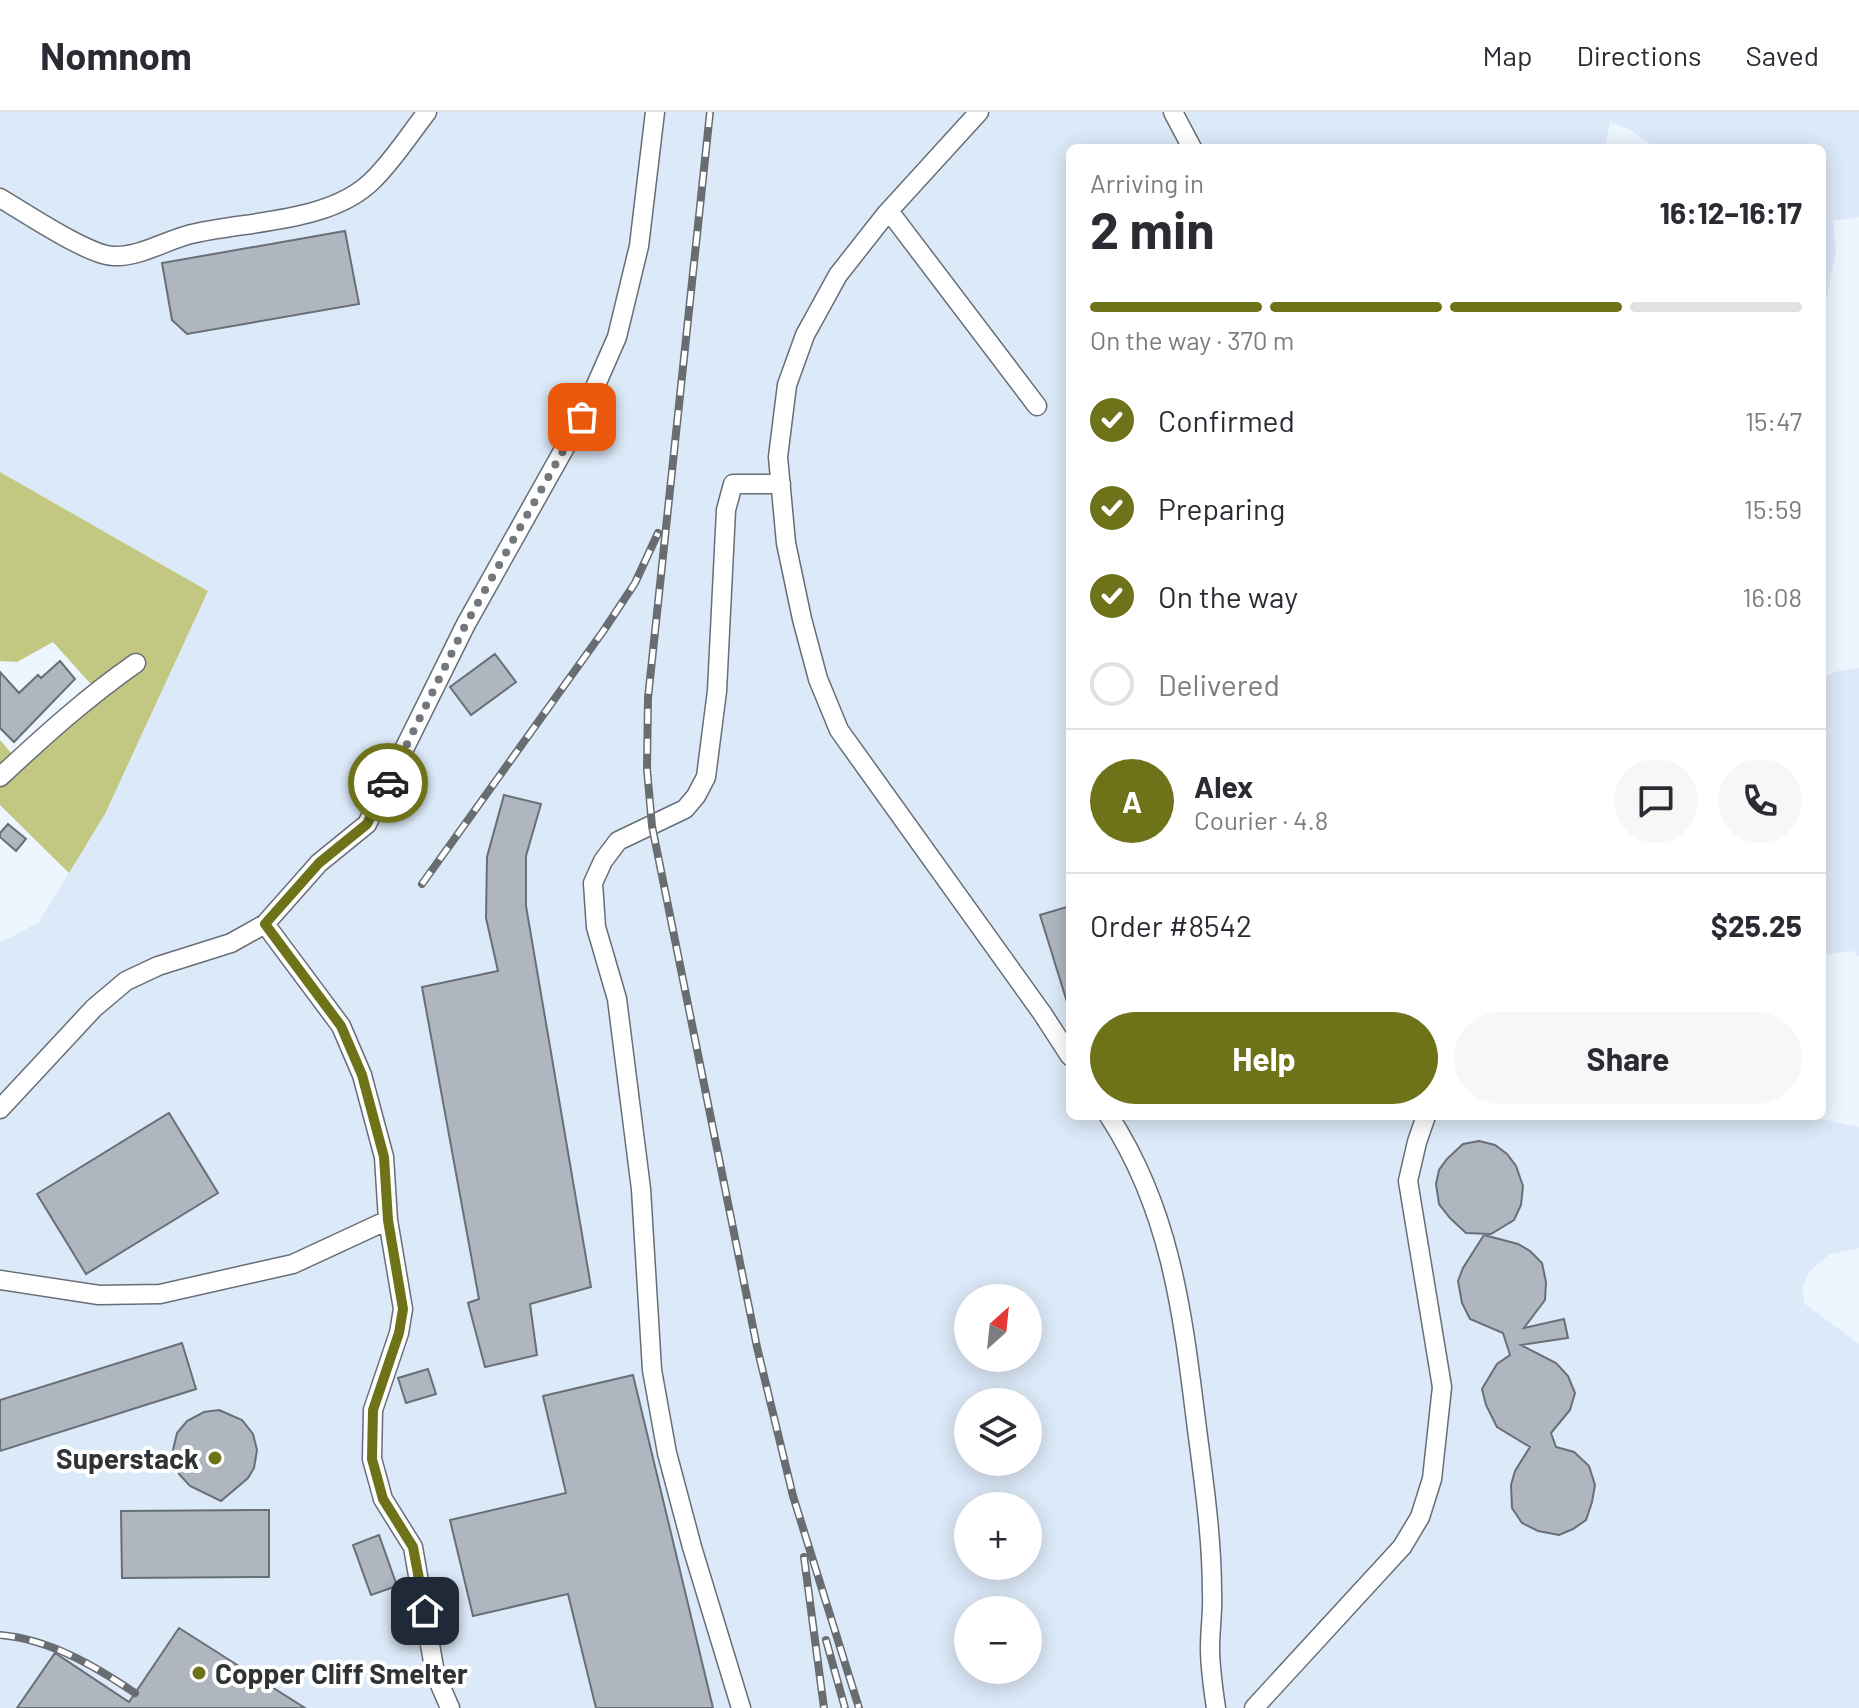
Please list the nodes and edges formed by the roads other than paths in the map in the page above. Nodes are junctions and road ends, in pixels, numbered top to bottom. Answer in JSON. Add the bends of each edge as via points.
{"nodes":[{"id":1,"x":427,"y":112,"type":"edge"},
{"id":2,"x":655,"y":112,"type":"edge"},
{"id":3,"x":979,"y":112,"type":"edge"},
{"id":4,"x":1173,"y":112,"type":"edge"},
{"id":5,"x":1190,"y":144,"type":"edge"},
{"id":6,"x":0,"y":198,"type":"edge"},
{"id":7,"x":889,"y":211,"type":"junction"},
{"id":8,"x":1037,"y":406,"type":"dead end"},
{"id":9,"x":781,"y":484,"type":"junction"},
{"id":10,"x":136,"y":663,"type":"dead end"},
{"id":11,"x":0,"y":777,"type":"edge"},
{"id":12,"x":265,"y":924,"type":"junction"},
{"id":13,"x":1066,"y":1050,"type":"edge"},
{"id":14,"x":0,"y":1109,"type":"edge"},
{"id":15,"x":1111,"y":1120,"type":"edge"},
{"id":16,"x":1425,"y":1120,"type":"edge"},
{"id":17,"x":388,"y":1220,"type":"junction"},
{"id":18,"x":0,"y":1280,"type":"edge"},
{"id":19,"x":450,"y":1708,"type":"edge"},
{"id":20,"x":741,"y":1708,"type":"edge"},
{"id":21,"x":1216,"y":1708,"type":"edge"},
{"id":22,"x":1254,"y":1708,"type":"edge"}],
"edges":[{"from":1,"to":6,"type":"street","via":[[373,181],[350,197],[299,217],[193,233],[114,256],[66,237]]},
{"from":2,"to":12,"type":"street","via":[[639,246],[625,310],[582,417],[466,624],[367,824],[319,863]]},
{"from":3,"to":7,"type":"street"},
{"from":4,"to":5,"type":"street"},
{"from":7,"to":8,"type":"street"},
{"from":7,"to":9,"type":"street","via":[[838,275],[805,335],[787,385],[778,457]]},
{"from":9,"to":13,"type":"street","via":[[786,543],[802,619],[839,730]]},
{"from":9,"to":20,"type":"street","via":[[733,484],[726,510],[717,691],[706,777],[685,809],[618,841],[593,883],[596,927],[617,999],[641,1189],[652,1370],[662,1426]]},
{"from":10,"to":11,"type":"street","via":[[85,700]]},
{"from":12,"to":14,"type":"street","via":[[231,943],[126,981]]},
{"from":12,"to":17,"type":"street","via":[[341,1026],[352,1050],[384,1157]]},
{"from":15,"to":21,"type":"street","via":[[1146,1184],[1174,1278],[1207,1514]]},
{"from":16,"to":22,"type":"street","via":[[1408,1181],[1442,1387],[1432,1479],[1420,1517],[1402,1547]]},
{"from":17,"to":18,"type":"street","via":[[293,1264],[160,1294],[99,1295]]},
{"from":17,"to":19,"type":"street","via":[[403,1309],[373,1410],[372,1459],[383,1499],[413,1547],[435,1673]]}]}
